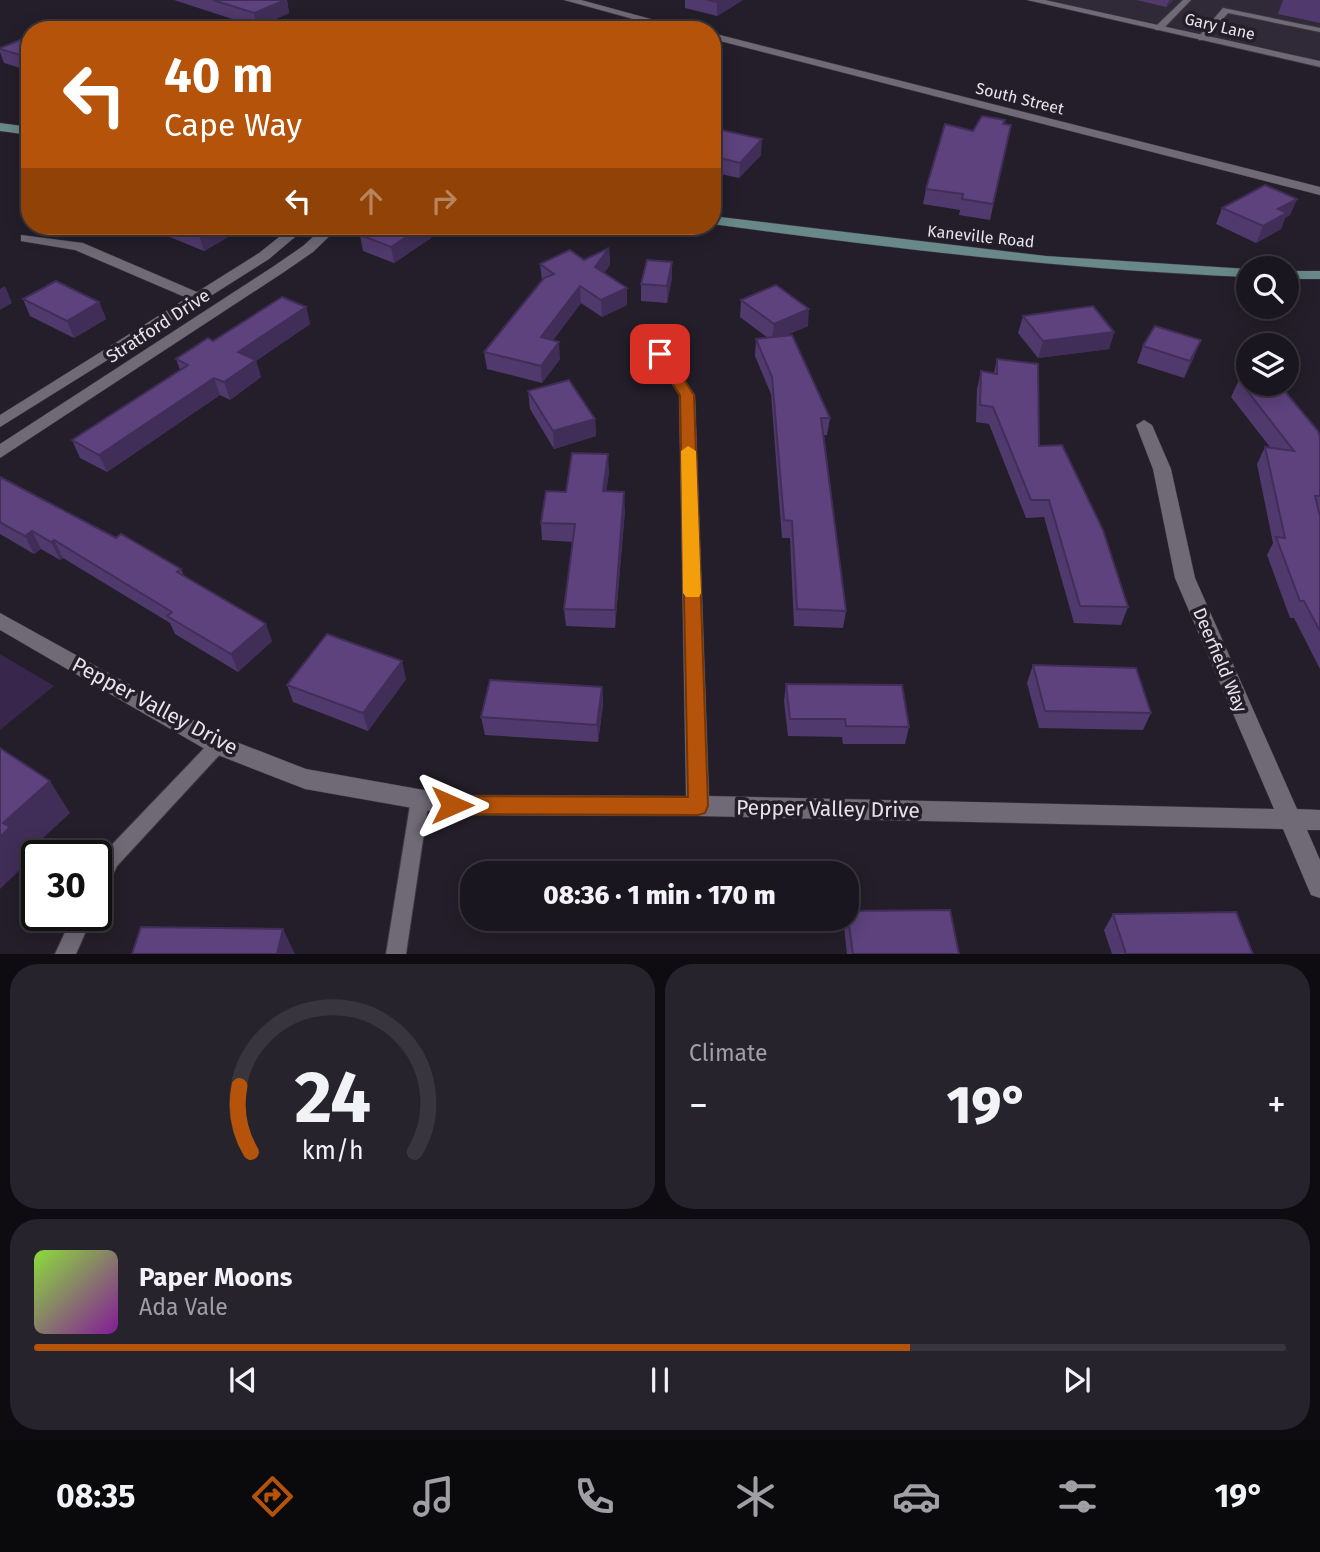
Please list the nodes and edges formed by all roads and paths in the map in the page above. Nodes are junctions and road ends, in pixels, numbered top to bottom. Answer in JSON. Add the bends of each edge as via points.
{"nodes":[{"id":1,"x":572,"y":0,"type":"edge"},
{"id":2,"x":1031,"y":0,"type":"edge"},
{"id":3,"x":1186,"y":0,"type":"edge"},
{"id":4,"x":1236,"y":0,"type":"edge"},
{"id":5,"x":1226,"y":9,"type":"junction"},
{"id":6,"x":652,"y":21,"type":"edge"},
{"id":7,"x":1160,"y":28,"type":"junction"},
{"id":8,"x":1320,"y":30,"type":"edge"},
{"id":9,"x":721,"y":38,"type":"edge"},
{"id":10,"x":1202,"y":38,"type":"junction"},
{"id":11,"x":1320,"y":64,"type":"edge"},
{"id":12,"x":0,"y":127,"type":"edge"},
{"id":13,"x":21,"y":130,"type":"edge"},
{"id":14,"x":1320,"y":191,"type":"edge"},
{"id":15,"x":721,"y":221,"type":"edge"},
{"id":16,"x":290,"y":235,"type":"edge"},
{"id":17,"x":323,"y":235,"type":"edge"},
{"id":18,"x":26,"y":238,"type":"dead end"},
{"id":19,"x":1236,"y":273,"type":"edge"},
{"id":20,"x":1299,"y":275,"type":"edge"},
{"id":21,"x":1320,"y":275,"type":"edge"},
{"id":22,"x":198,"y":298,"type":"junction"},
{"id":23,"x":222,"y":308,"type":"junction"},
{"id":24,"x":660,"y":354,"type":"dead end"},
{"id":25,"x":0,"y":422,"type":"edge"},
{"id":26,"x":1144,"y":425,"type":"dead end"},
{"id":27,"x":0,"y":452,"type":"edge"},
{"id":28,"x":0,"y":621,"type":"edge"},
{"id":29,"x":218,"y":745,"type":"junction"},
{"id":30,"x":420,"y":799,"type":"junction"},
{"id":31,"x":698,"y":806,"type":"junction"},
{"id":32,"x":1290,"y":820,"type":"junction"},
{"id":33,"x":1320,"y":820,"type":"edge"},
{"id":34,"x":112,"y":858,"type":"edge"},
{"id":35,"x":1320,"y":887,"type":"edge"},
{"id":36,"x":76,"y":931,"type":"edge"},
{"id":37,"x":65,"y":954,"type":"edge"},
{"id":38,"x":396,"y":954,"type":"edge"}],
"edges":[{"from":1,"to":6,"type":"street"},
{"from":2,"to":7,"type":"street","name":"Gary Lane"},
{"from":3,"to":7,"type":"lane"},
{"from":4,"to":5,"type":"lane"},
{"from":5,"to":8,"type":"lane"},
{"from":5,"to":10,"type":"lane"},
{"from":7,"to":10,"type":"street","name":"Gary Lane"},
{"from":9,"to":14,"type":"street","name":"South Street"},
{"from":10,"to":11,"type":"street","name":"Gary Lane"},
{"from":12,"to":13,"type":"main road"},
{"from":15,"to":19,"type":"main road","name":"Kaneville Road","via":[[998,256]]},
{"from":16,"to":22,"type":"street","name":"Stratford Drive"},
{"from":17,"to":23,"type":"street","name":"Stratford Drive"},
{"from":18,"to":22,"type":"street","via":[[78,246]]},
{"from":20,"to":21,"type":"main road"},
{"from":22,"to":23,"type":"street"},
{"from":22,"to":25,"type":"street","name":"Stratford Drive"},
{"from":23,"to":27,"type":"street","name":"Stratford Drive"},
{"from":24,"to":31,"type":"street","via":[[687,395]]},
{"from":26,"to":32,"type":"street","name":"Deerfield Way","via":[[1161,469],[1185,578]]},
{"from":28,"to":29,"type":"street","name":"Pepper Valley Drive"},
{"from":29,"to":30,"type":"street","name":"Pepper Valley Drive","via":[[305,779]]},
{"from":29,"to":34,"type":"lane"},
{"from":30,"to":31,"type":"street","name":"Pepper Valley Drive","via":[[452,805]]},
{"from":30,"to":38,"type":"lane"},
{"from":31,"to":32,"type":"street","name":"Pepper Valley Drive"},
{"from":32,"to":33,"type":"street","name":"Pepper Valley Drive"},
{"from":32,"to":35,"type":"street","name":"Deerfield Way"},
{"from":36,"to":37,"type":"lane"}]}
